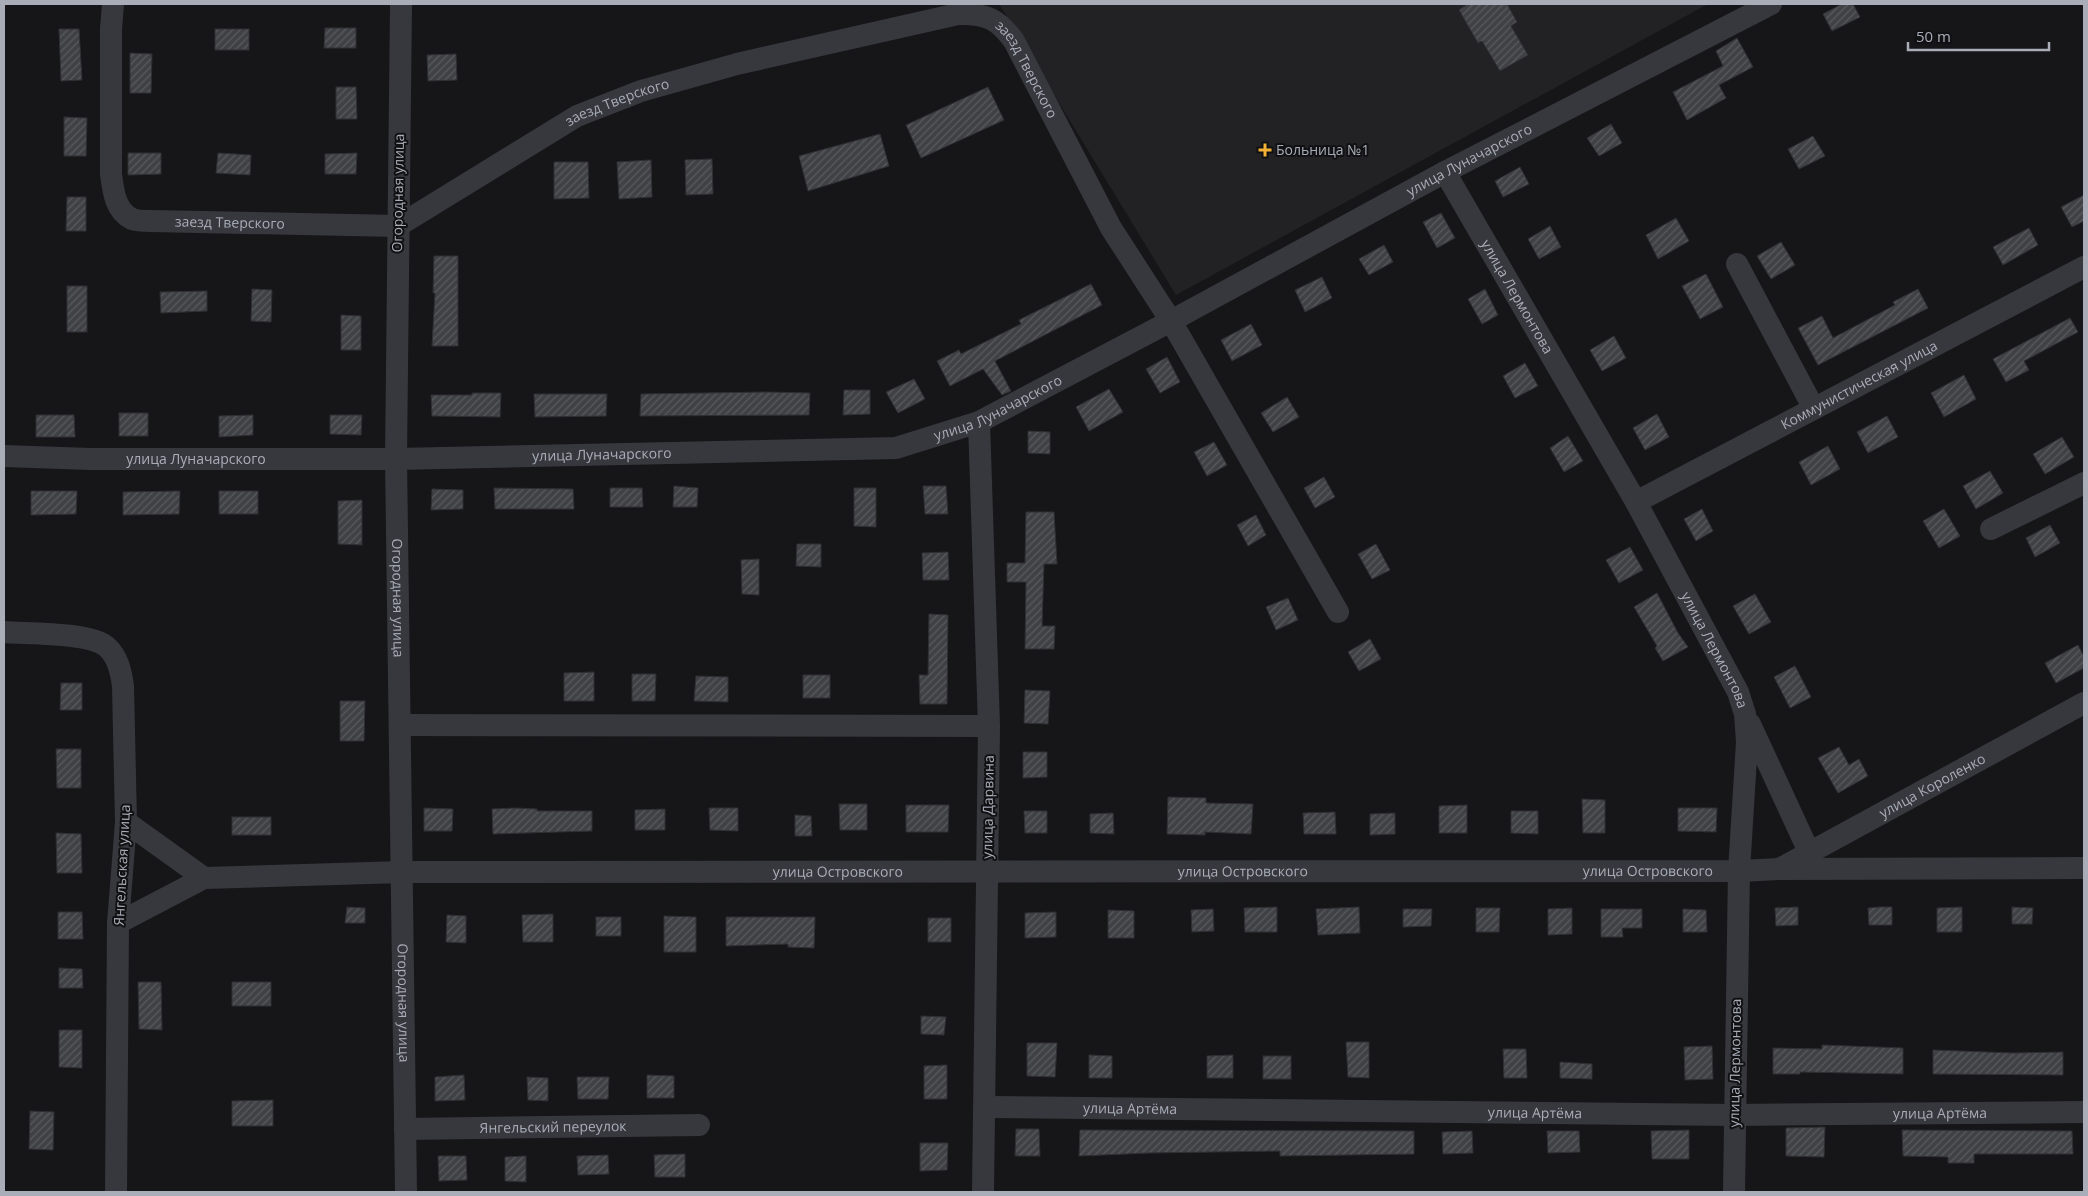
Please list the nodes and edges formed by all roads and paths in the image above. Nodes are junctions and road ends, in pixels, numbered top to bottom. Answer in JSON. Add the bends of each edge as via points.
{"nodes":[{"id":1,"x":113,"y":4,"type":"edge"},
{"id":2,"x":401,"y":4,"type":"edge"},
{"id":3,"x":1771,"y":4,"type":"edge"},
{"id":4,"x":1445,"y":172,"type":"junction"},
{"id":5,"x":398,"y":226,"type":"junction"},
{"id":6,"x":1737,"y":264,"type":"dead end"},
{"id":7,"x":2084,"y":267,"type":"edge"},
{"id":8,"x":1171,"y":321,"type":"junction"},
{"id":9,"x":1814,"y":408,"type":"junction"},
{"id":10,"x":980,"y":422,"type":"junction"},
{"id":11,"x":4,"y":456,"type":"edge"},
{"id":12,"x":396,"y":459,"type":"junction"},
{"id":13,"x":2084,"y":483,"type":"edge"},
{"id":14,"x":1636,"y":502,"type":"junction"},
{"id":15,"x":1991,"y":529,"type":"dead end"},
{"id":16,"x":1338,"y":612,"type":"dead end"},
{"id":17,"x":4,"y":632,"type":"edge"},
{"id":18,"x":2084,"y":703,"type":"edge"},
{"id":19,"x":1745,"y":714,"type":"junction"},
{"id":20,"x":400,"y":725,"type":"junction"},
{"id":21,"x":989,"y":726,"type":"junction"},
{"id":22,"x":126,"y":822,"type":"junction"},
{"id":23,"x":1809,"y":852,"type":"junction"},
{"id":24,"x":1780,"y":868,"type":"junction"},
{"id":25,"x":2084,"y":868,"type":"edge"},
{"id":26,"x":988,"y":871,"type":"junction"},
{"id":27,"x":1739,"y":871,"type":"junction"},
{"id":28,"x":402,"y":872,"type":"junction"},
{"id":29,"x":204,"y":878,"type":"junction"},
{"id":30,"x":118,"y":924,"type":"junction"},
{"id":31,"x":985,"y":1107,"type":"junction"},
{"id":32,"x":2084,"y":1112,"type":"edge"},
{"id":33,"x":1734,"y":1115,"type":"junction"},
{"id":34,"x":699,"y":1125,"type":"dead end"},
{"id":35,"x":405,"y":1129,"type":"junction"},
{"id":36,"x":116,"y":1192,"type":"edge"},
{"id":37,"x":406,"y":1192,"type":"edge"},
{"id":38,"x":983,"y":1192,"type":"edge"},
{"id":39,"x":1734,"y":1192,"type":"edge"}],
"edges":[{"from":1,"to":5,"type":"street","name":"заезд Тверского","via":[[111,174],[113,195],[132,219]]},
{"from":2,"to":5,"type":"street","name":"Огородная улица"},
{"from":3,"to":4,"type":"street","name":"улица Луначарского"},
{"from":4,"to":8,"type":"street","name":"улица Луначарского"},
{"from":4,"to":14,"type":"street","name":"улица Лермонтова"},
{"from":5,"to":8,"type":"street","name":"заезд Тверского","via":[[577,116],[641,91],[737,64],[958,14],[975,14],[991,18],[1014,41],[1111,228]]},
{"from":5,"to":12,"type":"street","name":"Огородная улица"},
{"from":6,"to":9,"type":"street"},
{"from":7,"to":9,"type":"street","name":"Коммунистическая улица"},
{"from":8,"to":10,"type":"street","name":"улица Луначарского"},
{"from":8,"to":16,"type":"street"},
{"from":9,"to":14,"type":"street","name":"Коммунистическая улица"},
{"from":10,"to":12,"type":"street","name":"улица Луначарского","via":[[896,448]]},
{"from":10,"to":21,"type":"street","name":"улица Дарвина"},
{"from":11,"to":12,"type":"street","name":"улица Луначарского"},
{"from":12,"to":20,"type":"street","name":"Огородная улица"},
{"from":13,"to":15,"type":"street"},
{"from":14,"to":19,"type":"street","name":"улица Лермонтова","via":[[1738,692]]},
{"from":17,"to":22,"type":"street","name":"Янгельская улица","via":[[79,637],[106,646],[116,658],[124,686]]},
{"from":18,"to":23,"type":"street","name":"улица Короленко"},
{"from":19,"to":23,"type":"street"},
{"from":19,"to":27,"type":"street","name":"улица Лермонтова","via":[[1747,742]]},
{"from":20,"to":21,"type":"street"},
{"from":20,"to":28,"type":"street","name":"Огородная улица"},
{"from":21,"to":26,"type":"street","name":"улица Дарвина"},
{"from":22,"to":29,"type":"street"},
{"from":22,"to":30,"type":"street","name":"Янгельская улица"},
{"from":23,"to":24,"type":"street","name":"улица Короленко"},
{"from":24,"to":25,"type":"street","name":"улица Островского"},
{"from":24,"to":27,"type":"street","name":"улица Островского"},
{"from":26,"to":27,"type":"street","name":"улица Островского"},
{"from":26,"to":28,"type":"street","name":"улица Островского"},
{"from":26,"to":31,"type":"street","name":"улица Дарвина"},
{"from":27,"to":33,"type":"street","name":"улица Лермонтова"},
{"from":28,"to":29,"type":"street","name":"улица Островского"},
{"from":28,"to":35,"type":"street","name":"Огородная улица"},
{"from":29,"to":30,"type":"street"},
{"from":30,"to":36,"type":"street","name":"Янгельская улица"},
{"from":31,"to":33,"type":"street","name":"улица Артёма"},
{"from":31,"to":38,"type":"street","name":"улица Дарвина"},
{"from":32,"to":33,"type":"street","name":"улица Артёма"},
{"from":33,"to":39,"type":"street","name":"улица Лермонтова"},
{"from":34,"to":35,"type":"street","name":"Янгельский переулок"},
{"from":35,"to":37,"type":"street","name":"Огородная улица"}]}
